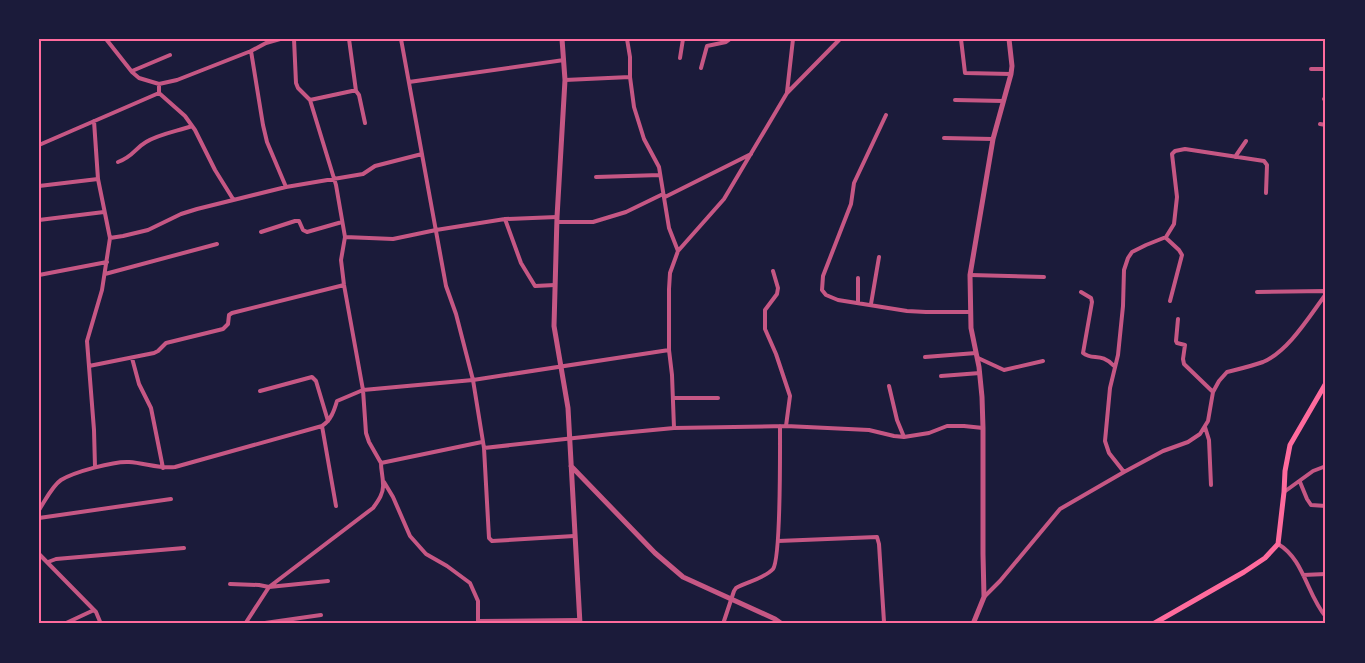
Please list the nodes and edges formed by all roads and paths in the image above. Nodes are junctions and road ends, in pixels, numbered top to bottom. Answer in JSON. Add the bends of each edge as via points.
{"nodes":[{"id":1,"x":106,"y":39,"type":"edge"},
{"id":2,"x":280,"y":39,"type":"edge"},
{"id":3,"x":294,"y":39,"type":"edge"},
{"id":4,"x":349,"y":39,"type":"edge"},
{"id":5,"x":401,"y":39,"type":"edge"},
{"id":6,"x":562,"y":39,"type":"edge"},
{"id":7,"x":627,"y":39,"type":"edge"},
{"id":8,"x":683,"y":39,"type":"edge"},
{"id":9,"x":730,"y":39,"type":"edge"},
{"id":10,"x":793,"y":39,"type":"edge"},
{"id":11,"x":840,"y":39,"type":"edge"},
{"id":12,"x":961,"y":39,"type":"edge"},
{"id":13,"x":1009,"y":39,"type":"edge"},
{"id":14,"x":252,"y":51,"type":"junction"},
{"id":15,"x":170,"y":54,"type":"dead end"},
{"id":16,"x":680,"y":58,"type":"dead end"},
{"id":17,"x":564,"y":60,"type":"junction"},
{"id":18,"x":701,"y":68,"type":"dead end"},
{"id":19,"x":1311,"y":69,"type":"dead end"},
{"id":20,"x":1326,"y":69,"type":"edge"},
{"id":21,"x":132,"y":72,"type":"junction"},
{"id":22,"x":1011,"y":74,"type":"junction"},
{"id":23,"x":630,"y":77,"type":"junction"},
{"id":24,"x":565,"y":80,"type":"junction"},
{"id":25,"x":409,"y":82,"type":"junction"},
{"id":26,"x":159,"y":84,"type":"junction"},
{"id":27,"x":356,"y":91,"type":"junction"},
{"id":28,"x":159,"y":93,"type":"junction"},
{"id":29,"x":786,"y":93,"type":"junction"},
{"id":30,"x":310,"y":100,"type":"junction"},
{"id":31,"x":955,"y":100,"type":"dead end"},
{"id":32,"x":1003,"y":101,"type":"junction"},
{"id":33,"x":886,"y":114,"type":"dead end"},
{"id":34,"x":93,"y":121,"type":"junction"},
{"id":35,"x":365,"y":123,"type":"dead end"},
{"id":36,"x":1320,"y":124,"type":"dead end"},
{"id":37,"x":1326,"y":125,"type":"edge"},
{"id":38,"x":192,"y":126,"type":"junction"},
{"id":39,"x":944,"y":138,"type":"dead end"},
{"id":40,"x":993,"y":139,"type":"junction"},
{"id":41,"x":1246,"y":141,"type":"dead end"},
{"id":42,"x":39,"y":145,"type":"edge"},
{"id":43,"x":422,"y":154,"type":"junction"},
{"id":44,"x":752,"y":154,"type":"junction"},
{"id":45,"x":1235,"y":157,"type":"junction"},
{"id":46,"x":118,"y":162,"type":"dead end"},
{"id":47,"x":660,"y":175,"type":"junction"},
{"id":48,"x":596,"y":177,"type":"dead end"},
{"id":49,"x":98,"y":179,"type":"junction"},
{"id":50,"x":333,"y":179,"type":"junction"},
{"id":51,"x":39,"y":186,"type":"edge"},
{"id":52,"x":285,"y":188,"type":"junction"},
{"id":53,"x":1266,"y":193,"type":"dead end"},
{"id":54,"x":664,"y":195,"type":"junction"},
{"id":55,"x":233,"y":199,"type":"junction"},
{"id":56,"x":104,"y":212,"type":"junction"},
{"id":57,"x":505,"y":219,"type":"junction"},
{"id":58,"x":557,"y":219,"type":"junction"},
{"id":59,"x":39,"y":220,"type":"edge"},
{"id":60,"x":342,"y":222,"type":"junction"},
{"id":61,"x":436,"y":230,"type":"junction"},
{"id":62,"x":261,"y":232,"type":"dead end"},
{"id":63,"x":345,"y":237,"type":"junction"},
{"id":64,"x":1166,"y":237,"type":"junction"},
{"id":65,"x":110,"y":238,"type":"junction"},
{"id":66,"x":217,"y":244,"type":"dead end"},
{"id":67,"x":678,"y":251,"type":"junction"},
{"id":68,"x":879,"y":257,"type":"dead end"},
{"id":69,"x":107,"y":262,"type":"junction"},
{"id":70,"x":773,"y":271,"type":"dead end"},
{"id":71,"x":105,"y":274,"type":"junction"},
{"id":72,"x":39,"y":275,"type":"edge"},
{"id":73,"x":970,"y":275,"type":"junction"},
{"id":74,"x":1044,"y":277,"type":"dead end"},
{"id":75,"x":858,"y":278,"type":"dead end"},
{"id":76,"x":344,"y":285,"type":"junction"},
{"id":77,"x":555,"y":285,"type":"junction"},
{"id":78,"x":1081,"y":292,"type":"dead end"},
{"id":79,"x":1257,"y":292,"type":"dead end"},
{"id":80,"x":1326,"y":292,"type":"edge"},
{"id":81,"x":1170,"y":301,"type":"dead end"},
{"id":82,"x":858,"y":303,"type":"junction"},
{"id":83,"x":871,"y":304,"type":"junction"},
{"id":84,"x":970,"y":312,"type":"junction"},
{"id":85,"x":1178,"y":320,"type":"dead end"},
{"id":86,"x":669,"y":350,"type":"junction"},
{"id":87,"x":977,"y":356,"type":"junction"},
{"id":88,"x":925,"y":357,"type":"dead end"},
{"id":89,"x":132,"y":358,"type":"junction"},
{"id":90,"x":1043,"y":361,"type":"dead end"},
{"id":91,"x":89,"y":366,"type":"junction"},
{"id":92,"x":561,"y":366,"type":"junction"},
{"id":93,"x":1114,"y":366,"type":"junction"},
{"id":94,"x":980,"y":373,"type":"junction"},
{"id":95,"x":941,"y":376,"type":"dead end"},
{"id":96,"x":473,"y":380,"type":"junction"},
{"id":97,"x":1326,"y":383,"type":"edge"},
{"id":98,"x":889,"y":386,"type":"dead end"},
{"id":99,"x":363,"y":390,"type":"junction"},
{"id":100,"x":260,"y":391,"type":"dead end"},
{"id":101,"x":1213,"y":392,"type":"junction"},
{"id":102,"x":674,"y":398,"type":"junction"},
{"id":103,"x":718,"y":398,"type":"dead end"},
{"id":104,"x":328,"y":422,"type":"junction"},
{"id":105,"x":322,"y":426,"type":"junction"},
{"id":106,"x":780,"y":426,"type":"junction"},
{"id":107,"x":786,"y":426,"type":"junction"},
{"id":108,"x":1205,"y":427,"type":"junction"},
{"id":109,"x":674,"y":428,"type":"junction"},
{"id":110,"x":983,"y":428,"type":"junction"},
{"id":111,"x":904,"y":436,"type":"junction"},
{"id":112,"x":569,"y":438,"type":"junction"},
{"id":113,"x":482,"y":442,"type":"junction"},
{"id":114,"x":484,"y":448,"type":"junction"},
{"id":115,"x":381,"y":463,"type":"junction"},
{"id":116,"x":571,"y":465,"type":"junction"},
{"id":117,"x":1326,"y":466,"type":"edge"},
{"id":118,"x":95,"y":468,"type":"junction"},
{"id":119,"x":163,"y":468,"type":"junction"},
{"id":120,"x":1124,"y":472,"type":"junction"},
{"id":121,"x":1300,"y":481,"type":"junction"},
{"id":122,"x":384,"y":482,"type":"junction"},
{"id":123,"x":1211,"y":485,"type":"dead end"},
{"id":124,"x":1284,"y":492,"type":"junction"},
{"id":125,"x":171,"y":499,"type":"dead end"},
{"id":126,"x":39,"y":500,"type":"edge"},
{"id":127,"x":42,"y":504,"type":"junction"},
{"id":128,"x":336,"y":506,"type":"dead end"},
{"id":129,"x":1326,"y":506,"type":"edge"},
{"id":130,"x":39,"y":510,"type":"edge"},
{"id":131,"x":39,"y":518,"type":"edge"},
{"id":132,"x":574,"y":536,"type":"junction"},
{"id":133,"x":778,"y":541,"type":"junction"},
{"id":134,"x":1278,"y":544,"type":"junction"},
{"id":135,"x":184,"y":548,"type":"dead end"},
{"id":136,"x":39,"y":554,"type":"edge"},
{"id":137,"x":48,"y":562,"type":"junction"},
{"id":138,"x":1326,"y":574,"type":"edge"},
{"id":139,"x":1303,"y":575,"type":"junction"},
{"id":140,"x":328,"y":581,"type":"dead end"},
{"id":141,"x":230,"y":584,"type":"dead end"},
{"id":142,"x":269,"y":586,"type":"junction"},
{"id":143,"x":984,"y":597,"type":"junction"},
{"id":144,"x":730,"y":598,"type":"junction"},
{"id":145,"x":94,"y":610,"type":"junction"},
{"id":146,"x":321,"y":615,"type":"dead end"},
{"id":147,"x":1326,"y":617,"type":"edge"},
{"id":148,"x":580,"y":622,"type":"edge"},
{"id":149,"x":775,"y":622,"type":"edge"},
{"id":150,"x":884,"y":622,"type":"dead end"},
{"id":151,"x":478,"y":623,"type":"edge"},
{"id":152,"x":64,"y":624,"type":"edge"},
{"id":153,"x":101,"y":624,"type":"edge"},
{"id":154,"x":245,"y":624,"type":"edge"},
{"id":155,"x":258,"y":624,"type":"edge"},
{"id":156,"x":723,"y":624,"type":"edge"},
{"id":157,"x":782,"y":624,"type":"edge"},
{"id":158,"x":973,"y":624,"type":"edge"},
{"id":159,"x":1154,"y":624,"type":"edge"}],
"edges":[{"from":1,"to":21,"type":"street"},
{"from":2,"to":14,"type":"street"},
{"from":3,"to":30,"type":"street","via":[[296,83]]},
{"from":4,"to":27,"type":"street"},
{"from":5,"to":25,"type":"street"},
{"from":6,"to":17,"type":"street"},
{"from":7,"to":23,"type":"street"},
{"from":8,"to":16,"type":"street"},
{"from":9,"to":18,"type":"street","via":[[707,45]]},
{"from":10,"to":29,"type":"street"},
{"from":11,"to":29,"type":"street"},
{"from":12,"to":22,"type":"street","via":[[966,74]]},
{"from":13,"to":22,"type":"street"},
{"from":14,"to":26,"type":"street"},
{"from":14,"to":52,"type":"street","via":[[267,142]]},
{"from":15,"to":21,"type":"street"},
{"from":17,"to":24,"type":"street"},
{"from":17,"to":25,"type":"street"},
{"from":19,"to":20,"type":"street"},
{"from":21,"to":26,"type":"street"},
{"from":22,"to":32,"type":"street"},
{"from":23,"to":24,"type":"street"},
{"from":23,"to":47,"type":"street","via":[[634,108]]},
{"from":24,"to":58,"type":"street"},
{"from":25,"to":43,"type":"street"},
{"from":26,"to":28,"type":"street"},
{"from":27,"to":30,"type":"street"},
{"from":27,"to":35,"type":"street"},
{"from":28,"to":34,"type":"street"},
{"from":28,"to":38,"type":"street"},
{"from":29,"to":44,"type":"street"},
{"from":30,"to":50,"type":"street"},
{"from":31,"to":32,"type":"street"},
{"from":32,"to":40,"type":"street"},
{"from":33,"to":82,"type":"street","via":[[854,183],[851,204],[823,276],[822,290],[826,295]]},
{"from":34,"to":42,"type":"street"},
{"from":34,"to":49,"type":"street"},
{"from":36,"to":37,"type":"street"},
{"from":38,"to":46,"type":"street","via":[[150,140]]},
{"from":38,"to":55,"type":"street"},
{"from":39,"to":40,"type":"street"},
{"from":40,"to":73,"type":"street"},
{"from":41,"to":45,"type":"street"},
{"from":43,"to":50,"type":"street","via":[[375,166],[363,174]]},
{"from":43,"to":61,"type":"street"},
{"from":44,"to":54,"type":"street"},
{"from":44,"to":67,"type":"street","via":[[724,199]]},
{"from":45,"to":53,"type":"street","via":[[1266,162]]},
{"from":45,"to":64,"type":"street","via":[[1185,149],[1172,154],[1177,197],[1174,224]]},
{"from":47,"to":48,"type":"street"},
{"from":47,"to":54,"type":"street"},
{"from":49,"to":51,"type":"street"},
{"from":49,"to":56,"type":"street"},
{"from":50,"to":52,"type":"street"},
{"from":50,"to":60,"type":"street"},
{"from":52,"to":55,"type":"street"},
{"from":54,"to":58,"type":"street","via":[[593,222]]},
{"from":54,"to":67,"type":"street","via":[[669,228]]},
{"from":55,"to":65,"type":"street","via":[[188,212],[148,230]]},
{"from":56,"to":59,"type":"street"},
{"from":56,"to":65,"type":"street"},
{"from":57,"to":58,"type":"street"},
{"from":57,"to":61,"type":"street"},
{"from":57,"to":77,"type":"street","via":[[521,263],[535,286]]},
{"from":58,"to":77,"type":"street"},
{"from":60,"to":62,"type":"street","via":[[308,232],[295,221]]},
{"from":60,"to":63,"type":"street"},
{"from":61,"to":63,"type":"street","via":[[393,239]]},
{"from":61,"to":96,"type":"street","via":[[446,286]]},
{"from":63,"to":76,"type":"street","via":[[341,260]]},
{"from":64,"to":81,"type":"street","via":[[1182,255]]},
{"from":64,"to":93,"type":"street","via":[[1132,252],[1128,258]]},
{"from":65,"to":69,"type":"street"},
{"from":66,"to":71,"type":"street"},
{"from":67,"to":86,"type":"street","via":[[670,273]]},
{"from":68,"to":83,"type":"street"},
{"from":69,"to":71,"type":"street"},
{"from":69,"to":72,"type":"street"},
{"from":70,"to":107,"type":"street","via":[[778,288],[765,310],[765,329],[790,396]]},
{"from":71,"to":91,"type":"street","via":[[88,333]]},
{"from":73,"to":74,"type":"street"},
{"from":73,"to":84,"type":"street"},
{"from":75,"to":82,"type":"street"},
{"from":76,"to":89,"type":"street","via":[[232,313],[223,329],[166,343],[154,353]]},
{"from":76,"to":99,"type":"street"},
{"from":77,"to":92,"type":"street","via":[[554,326]]},
{"from":78,"to":93,"type":"street","via":[[1092,302],[1083,352],[1103,357]]},
{"from":79,"to":80,"type":"street"},
{"from":80,"to":101,"type":"street","via":[[1278,353],[1227,372]]},
{"from":82,"to":83,"type":"street"},
{"from":83,"to":84,"type":"street","via":[[907,311]]},
{"from":84,"to":87,"type":"street"},
{"from":85,"to":101,"type":"street","via":[[1176,341],[1185,345],[1184,364]]},
{"from":86,"to":92,"type":"street"},
{"from":86,"to":102,"type":"street"},
{"from":87,"to":88,"type":"street"},
{"from":87,"to":90,"type":"street","via":[[1004,370]]},
{"from":87,"to":94,"type":"street"},
{"from":89,"to":91,"type":"street"},
{"from":89,"to":119,"type":"street","via":[[142,393],[151,408]]},
{"from":91,"to":118,"type":"street"},
{"from":92,"to":96,"type":"street"},
{"from":92,"to":112,"type":"street"},
{"from":93,"to":120,"type":"street","via":[[1105,441]]},
{"from":94,"to":95,"type":"street"},
{"from":94,"to":110,"type":"street"},
{"from":96,"to":99,"type":"street"},
{"from":96,"to":113,"type":"street"},
{"from":97,"to":124,"type":"main road","via":[[1290,445]]},
{"from":98,"to":111,"type":"street"},
{"from":99,"to":104,"type":"street","via":[[337,401]]},
{"from":99,"to":115,"type":"street","via":[[366,433]]},
{"from":100,"to":104,"type":"street","via":[[312,378]]},
{"from":101,"to":108,"type":"street"},
{"from":102,"to":103,"type":"street"},
{"from":102,"to":109,"type":"street"},
{"from":104,"to":105,"type":"street"},
{"from":105,"to":119,"type":"street"},
{"from":105,"to":128,"type":"street"},
{"from":106,"to":107,"type":"street"},
{"from":106,"to":109,"type":"street"},
{"from":106,"to":133,"type":"street"},
{"from":107,"to":111,"type":"street","via":[[869,430]]},
{"from":108,"to":120,"type":"street","via":[[1194,438]]},
{"from":108,"to":123,"type":"street"},
{"from":109,"to":112,"type":"street"},
{"from":110,"to":111,"type":"street","via":[[947,426]]},
{"from":110,"to":143,"type":"street"},
{"from":112,"to":114,"type":"street"},
{"from":112,"to":116,"type":"street"},
{"from":113,"to":114,"type":"street"},
{"from":113,"to":115,"type":"street"},
{"from":114,"to":132,"type":"street","via":[[488,535],[492,542]]},
{"from":115,"to":122,"type":"street"},
{"from":116,"to":132,"type":"street"},
{"from":116,"to":144,"type":"street","via":[[655,553],[684,577]]},
{"from":117,"to":121,"type":"street"},
{"from":118,"to":119,"type":"street","via":[[124,462]]},
{"from":118,"to":127,"type":"street","via":[[60,481]]},
{"from":120,"to":143,"type":"street","via":[[1060,509]]},
{"from":121,"to":124,"type":"street"},
{"from":121,"to":129,"type":"street","via":[[1311,505]]},
{"from":122,"to":142,"type":"street","via":[[374,508]]},
{"from":122,"to":151,"type":"street","via":[[410,536],[426,554],[470,583],[478,600]]},
{"from":124,"to":134,"type":"main road"},
{"from":125,"to":131,"type":"street"},
{"from":126,"to":127,"type":"street"},
{"from":127,"to":130,"type":"street"},
{"from":132,"to":148,"type":"street"},
{"from":133,"to":144,"type":"street","via":[[772,570],[736,588]]},
{"from":133,"to":150,"type":"street","via":[[877,537]]},
{"from":134,"to":139,"type":"street"},
{"from":134,"to":159,"type":"main road","via":[[1244,572]]},
{"from":135,"to":137,"type":"street"},
{"from":136,"to":137,"type":"street"},
{"from":137,"to":145,"type":"street"},
{"from":138,"to":139,"type":"street"},
{"from":139,"to":147,"type":"street"},
{"from":140,"to":142,"type":"street"},
{"from":141,"to":142,"type":"street"},
{"from":142,"to":154,"type":"street"},
{"from":143,"to":158,"type":"street"},
{"from":144,"to":149,"type":"street"},
{"from":144,"to":156,"type":"street"},
{"from":145,"to":152,"type":"street"},
{"from":145,"to":153,"type":"street"},
{"from":146,"to":155,"type":"street"},
{"from":148,"to":151,"type":"street"},
{"from":149,"to":157,"type":"street"}]}
